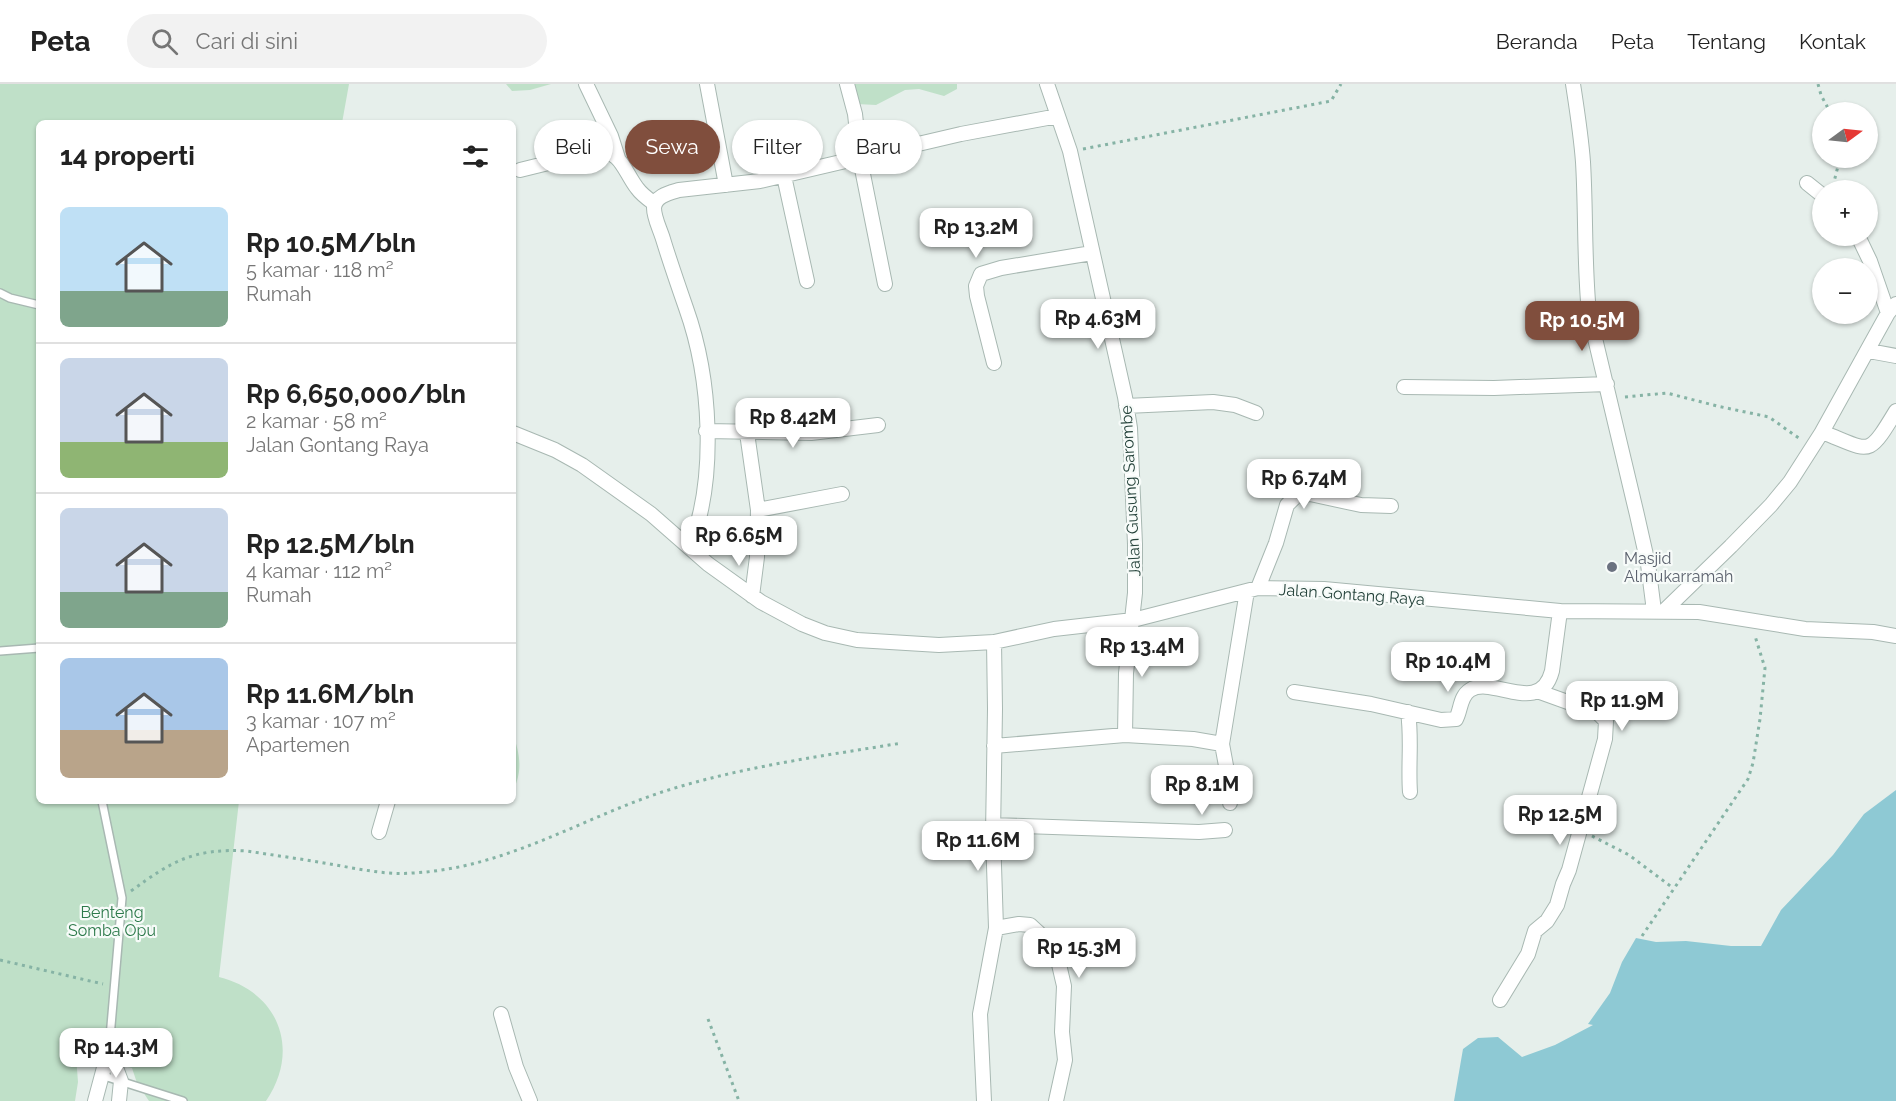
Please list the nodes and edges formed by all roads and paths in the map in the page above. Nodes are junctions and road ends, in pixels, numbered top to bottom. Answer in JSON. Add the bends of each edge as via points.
{"nodes":[{"id":1,"x":586,"y":84,"type":"edge"},
{"id":2,"x":707,"y":84,"type":"edge"},
{"id":3,"x":847,"y":84,"type":"edge"},
{"id":4,"x":1047,"y":84,"type":"edge"},
{"id":5,"x":1341,"y":84,"type":"edge"},
{"id":6,"x":1573,"y":84,"type":"edge"},
{"id":7,"x":1818,"y":84,"type":"edge"},
{"id":8,"x":1825,"y":102,"type":"edge"},
{"id":9,"x":1058,"y":116,"type":"junction"},
{"id":10,"x":856,"y":120,"type":"edge"},
{"id":11,"x":922,"y":144,"type":"edge"},
{"id":12,"x":1070,"y":151,"type":"junction"},
{"id":13,"x":618,"y":158,"type":"junction"},
{"id":14,"x":835,"y":165,"type":"edge"},
{"id":15,"x":520,"y":170,"type":"dead end"},
{"id":16,"x":863,"y":174,"type":"edge"},
{"id":17,"x":784,"y":176,"type":"junction"},
{"id":18,"x":1807,"y":183,"type":"dead end"},
{"id":19,"x":726,"y":185,"type":"junction"},
{"id":20,"x":1812,"y":187,"type":"edge"},
{"id":21,"x":655,"y":204,"type":"junction"},
{"id":22,"x":1863,"y":246,"type":"edge"},
{"id":23,"x":1092,"y":253,"type":"junction"},
{"id":24,"x":807,"y":281,"type":"dead end"},
{"id":25,"x":885,"y":284,"type":"dead end"},
{"id":26,"x":0,"y":293,"type":"edge"},
{"id":27,"x":36,"y":304,"type":"edge"},
{"id":28,"x":1892,"y":309,"type":"edge"},
{"id":29,"x":1869,"y":351,"type":"junction"},
{"id":30,"x":1896,"y":356,"type":"edge"},
{"id":31,"x":994,"y":363,"type":"dead end"},
{"id":32,"x":1607,"y":384,"type":"junction"},
{"id":33,"x":1404,"y":387,"type":"dead end"},
{"id":34,"x":1611,"y":399,"type":"junction"},
{"id":35,"x":1126,"y":406,"type":"junction"},
{"id":36,"x":1896,"y":411,"type":"edge"},
{"id":37,"x":1256,"y":413,"type":"dead end"},
{"id":38,"x":878,"y":425,"type":"dead end"},
{"id":39,"x":706,"y":431,"type":"junction"},
{"id":40,"x":1822,"y":432,"type":"junction"},
{"id":41,"x":747,"y":433,"type":"junction"},
{"id":42,"x":516,"y":434,"type":"edge"},
{"id":43,"x":1812,"y":448,"type":"junction"},
{"id":44,"x":842,"y":495,"type":"dead end"},
{"id":45,"x":1391,"y":506,"type":"dead end"},
{"id":46,"x":758,"y":510,"type":"junction"},
{"id":47,"x":690,"y":547,"type":"junction"},
{"id":48,"x":1253,"y":589,"type":"junction"},
{"id":49,"x":752,"y":596,"type":"junction"},
{"id":50,"x":1560,"y":611,"type":"junction"},
{"id":51,"x":1659,"y":611,"type":"junction"},
{"id":52,"x":1133,"y":620,"type":"junction"},
{"id":53,"x":1756,"y":622,"type":"junction"},
{"id":54,"x":1896,"y":636,"type":"edge"},
{"id":55,"x":994,"y":642,"type":"junction"},
{"id":56,"x":36,"y":648,"type":"edge"},
{"id":57,"x":0,"y":651,"type":"edge"},
{"id":58,"x":1537,"y":691,"type":"junction"},
{"id":59,"x":1294,"y":692,"type":"dead end"},
{"id":60,"x":1408,"y":712,"type":"junction"},
{"id":61,"x":1125,"y":735,"type":"junction"},
{"id":62,"x":902,"y":743,"type":"dead end"},
{"id":63,"x":1222,"y":744,"type":"junction"},
{"id":64,"x":994,"y":746,"type":"junction"},
{"id":65,"x":1410,"y":792,"type":"dead end"},
{"id":66,"x":1230,"y":803,"type":"dead end"},
{"id":67,"x":103,"y":804,"type":"edge"},
{"id":68,"x":387,"y":804,"type":"edge"},
{"id":69,"x":993,"y":825,"type":"junction"},
{"id":70,"x":1225,"y":830,"type":"dead end"},
{"id":71,"x":379,"y":832,"type":"dead end"},
{"id":72,"x":1580,"y":832,"type":"junction"},
{"id":73,"x":1674,"y":888,"type":"junction"},
{"id":74,"x":122,"y":898,"type":"junction"},
{"id":75,"x":996,"y":928,"type":"junction"},
{"id":76,"x":1642,"y":936,"type":"dead end"},
{"id":77,"x":0,"y":960,"type":"edge"},
{"id":78,"x":113,"y":987,"type":"junction"},
{"id":79,"x":1500,"y":1000,"type":"dead end"},
{"id":80,"x":501,"y":1014,"type":"dead end"},
{"id":81,"x":708,"y":1019,"type":"dead end"},
{"id":82,"x":109,"y":1049,"type":"junction"},
{"id":83,"x":101,"y":1075,"type":"junction"},
{"id":84,"x":121,"y":1081,"type":"junction"},
{"id":85,"x":95,"y":1101,"type":"edge"},
{"id":86,"x":119,"y":1101,"type":"edge"},
{"id":87,"x":183,"y":1101,"type":"edge"},
{"id":88,"x":530,"y":1101,"type":"edge"},
{"id":89,"x":739,"y":1101,"type":"edge"},
{"id":90,"x":984,"y":1101,"type":"edge"},
{"id":91,"x":1056,"y":1101,"type":"edge"}],
"edges":[{"from":1,"to":13,"type":"street"},
{"from":2,"to":19,"type":"street"},
{"from":3,"to":10,"type":"street"},
{"from":4,"to":9,"type":"street","name":"Jalan Gusung Sarombe"},
{"from":5,"to":12,"type":"path","via":[[1331,101]]},
{"from":6,"to":32,"type":"street","via":[[1583,164],[1589,313]]},
{"from":7,"to":8,"type":"path"},
{"from":9,"to":11,"type":"street"},
{"from":9,"to":12,"type":"street","name":"Jalan Gusung Sarombe"},
{"from":12,"to":23,"type":"street","name":"Jalan Gusung Sarombe"},
{"from":13,"to":15,"type":"street","via":[[607,150],[597,151]]},
{"from":13,"to":21,"type":"street","via":[[641,194]]},
{"from":14,"to":17,"type":"street"},
{"from":16,"to":25,"type":"street"},
{"from":17,"to":19,"type":"street"},
{"from":17,"to":24,"type":"street"},
{"from":18,"to":20,"type":"street"},
{"from":19,"to":21,"type":"street","via":[[679,190]]},
{"from":21,"to":39,"type":"street","via":[[658,225],[698,348]]},
{"from":22,"to":28,"type":"street"},
{"from":23,"to":31,"type":"street","via":[[981,274],[977,296]]},
{"from":23,"to":35,"type":"street","name":"Jalan Gusung Sarombe"},
{"from":26,"to":27,"type":"lane"},
{"from":28,"to":29,"type":"street"},
{"from":29,"to":30,"type":"street"},
{"from":29,"to":40,"type":"street"},
{"from":32,"to":33,"type":"street"},
{"from":32,"to":34,"type":"street"},
{"from":34,"to":43,"type":"path","via":[[1667,393],[1769,417]]},
{"from":34,"to":51,"type":"street"},
{"from":35,"to":37,"type":"street","via":[[1213,402]]},
{"from":35,"to":52,"type":"street","name":"Jalan Gusung Sarombe","via":[[1135,544]]},
{"from":36,"to":40,"type":"street","via":[[1879,440],[1871,446],[1858,447]]},
{"from":38,"to":41,"type":"street","via":[[811,433]]},
{"from":39,"to":41,"type":"street"},
{"from":39,"to":47,"type":"street","via":[[704,491]]},
{"from":40,"to":43,"type":"street"},
{"from":41,"to":46,"type":"street"},
{"from":42,"to":47,"type":"street","name":"Jalan Gontang Raya","via":[[582,465]]},
{"from":43,"to":51,"type":"street","via":[[1771,505]]},
{"from":44,"to":46,"type":"street"},
{"from":45,"to":48,"type":"street","via":[[1361,505],[1310,494],[1296,496],[1287,505],[1276,543]]},
{"from":46,"to":49,"type":"street"},
{"from":47,"to":49,"type":"street","name":"Jalan Gontang Raya"},
{"from":48,"to":50,"type":"street","name":"Jalan Gontang Raya","via":[[1324,589]]},
{"from":48,"to":52,"type":"street","name":"Jalan Gontang Raya"},
{"from":48,"to":63,"type":"street"},
{"from":49,"to":55,"type":"street","name":"Jalan Gontang Raya","via":[[802,624],[857,640],[939,645]]},
{"from":50,"to":51,"type":"street","name":"Jalan Gontang Raya"},
{"from":50,"to":58,"type":"street","via":[[1550,679]]},
{"from":51,"to":53,"type":"street","name":"Jalan Gontang Raya","via":[[1699,612]]},
{"from":52,"to":55,"type":"street","name":"Jalan Gontang Raya","via":[[1054,629]]},
{"from":52,"to":61,"type":"street","name":"Jalan Gusung Sarombe","via":[[1126,673]]},
{"from":53,"to":54,"type":"street","name":"Jalan Gontang Raya"},
{"from":53,"to":73,"type":"path","via":[[1755,641],[1765,668],[1753,763],[1748,779]]},
{"from":55,"to":64,"type":"street"},
{"from":56,"to":57,"type":"lane"},
{"from":58,"to":60,"type":"street","via":[[1471,688],[1456,719]]},
{"from":58,"to":72,"type":"street","via":[[1598,713],[1606,722]]},
{"from":59,"to":60,"type":"street"},
{"from":60,"to":65,"type":"street"},
{"from":61,"to":63,"type":"street"},
{"from":61,"to":64,"type":"street"},
{"from":62,"to":74,"type":"path","via":[[708,779],[605,813],[540,843],[449,869],[386,874],[226,849],[183,858]]},
{"from":63,"to":66,"type":"street"},
{"from":64,"to":69,"type":"street"},
{"from":67,"to":74,"type":"lane"},
{"from":68,"to":71,"type":"street"},
{"from":69,"to":70,"type":"street"},
{"from":69,"to":75,"type":"street"},
{"from":72,"to":73,"type":"path","via":[[1629,855]]},
{"from":72,"to":79,"type":"street","via":[[1557,905],[1535,931],[1528,954]]},
{"from":73,"to":76,"type":"path"},
{"from":74,"to":78,"type":"lane"},
{"from":75,"to":90,"type":"street","via":[[980,1014]]},
{"from":75,"to":91,"type":"street","via":[[1030,925],[1058,960],[1064,987],[1065,1060]]},
{"from":77,"to":78,"type":"path"},
{"from":78,"to":82,"type":"lane"},
{"from":80,"to":88,"type":"street"},
{"from":81,"to":89,"type":"path"},
{"from":82,"to":83,"type":"street"},
{"from":82,"to":84,"type":"street"},
{"from":83,"to":84,"type":"lane"},
{"from":83,"to":85,"type":"street"},
{"from":84,"to":86,"type":"street"},
{"from":84,"to":87,"type":"lane"}]}
